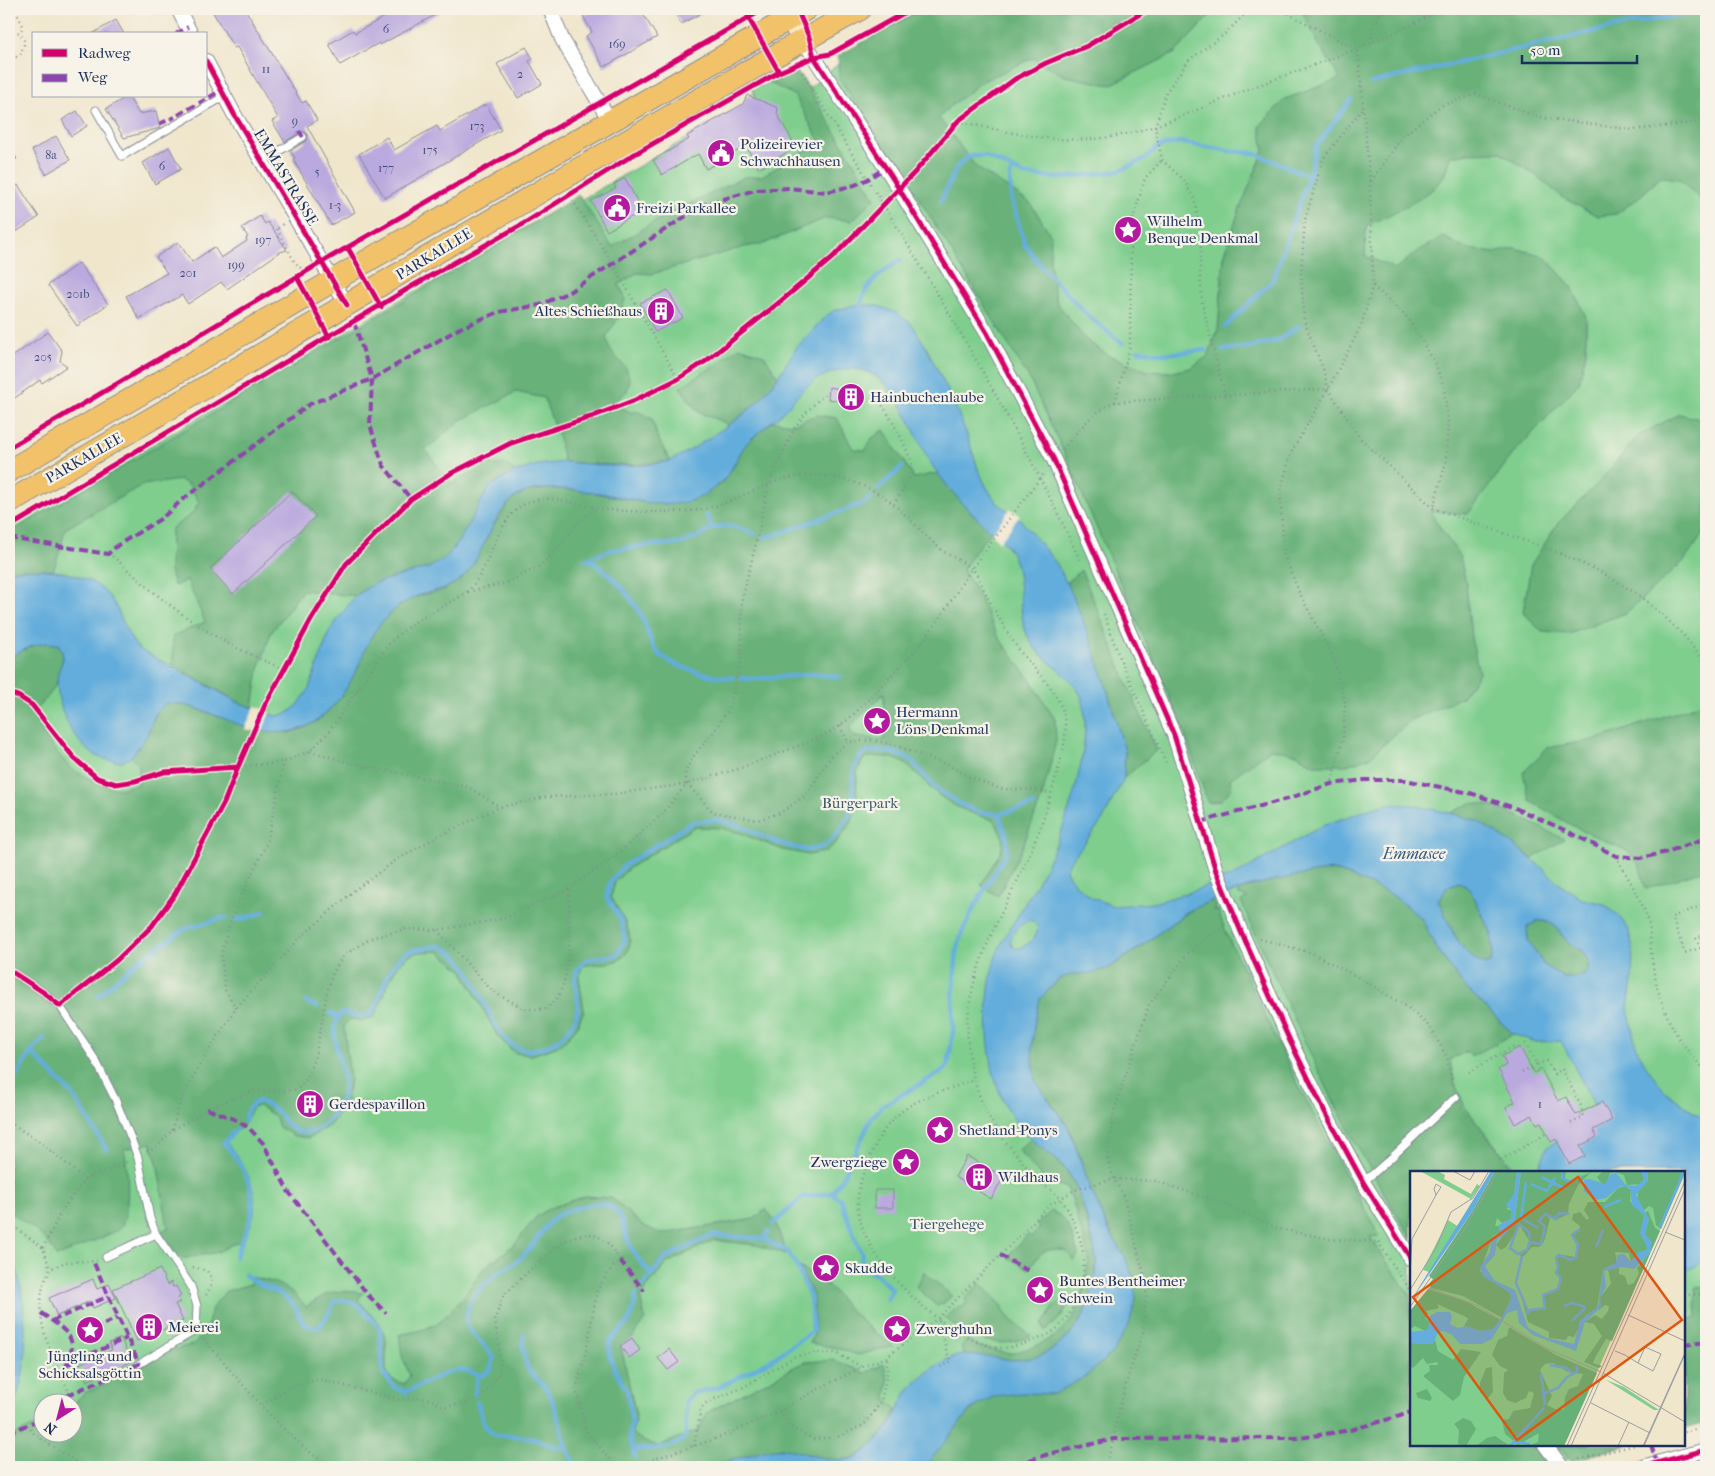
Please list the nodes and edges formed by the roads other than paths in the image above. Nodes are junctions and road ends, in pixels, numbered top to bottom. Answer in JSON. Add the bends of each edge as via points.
{"nodes":[{"id":1,"x":178,"y":9,"type":"edge"},
{"id":2,"x":550,"y":9,"type":"edge"},
{"id":3,"x":860,"y":9,"type":"edge"},
{"id":4,"x":793,"y":12,"type":"edge"},
{"id":5,"x":191,"y":32,"type":"edge"},
{"id":6,"x":804,"y":40,"type":"junction"},
{"id":7,"x":208,"y":65,"type":"edge"},
{"id":8,"x":225,"y":96,"type":"junction"},
{"id":9,"x":96,"y":110,"type":"dead end"},
{"id":10,"x":610,"y":121,"type":"junction"},
{"id":11,"x":303,"y":137,"type":"dead end"},
{"id":12,"x":262,"y":161,"type":"junction"},
{"id":13,"x":333,"y":280,"type":"junction"},
{"id":14,"x":347,"y":305,"type":"junction"},
{"id":15,"x":9,"y":471,"type":"edge"},
{"id":16,"x":9,"y":502,"type":"edge"},
{"id":17,"x":9,"y":970,"type":"edge"},
{"id":18,"x":1457,"y":1100,"type":"road end"},
{"id":19,"x":1363,"y":1182,"type":"junction"},
{"id":20,"x":156,"y":1234,"type":"junction"},
{"id":21,"x":106,"y":1257,"type":"road end"},
{"id":22,"x":1410,"y":1257,"type":"edge"},
{"id":23,"x":139,"y":1364,"type":"dead end"},
{"id":24,"x":1546,"y":1446,"type":"edge"},
{"id":25,"x":1706,"y":1450,"type":"edge"},
{"id":26,"x":1562,"y":1467,"type":"edge"},
{"id":27,"x":1642,"y":1467,"type":"edge"}],
"edges":[{"from":1,"to":5,"type":"street"},
{"from":2,"to":10,"type":"street","via":[[562,39]]},
{"from":3,"to":6,"type":"main road","name":"PARKALLEE"},
{"from":4,"to":6,"type":"main road"},
{"from":4,"to":10,"type":"main road","name":"PARKALLEE"},
{"from":6,"to":14,"type":"main road","name":"PARKALLEE"},
{"from":6,"to":19,"type":"street","via":[[987,333],[1054,460],[1174,735],[1216,872],[1230,906],[1290,1041]]},
{"from":7,"to":8,"type":"street","name":"EMMASTRASSE"},
{"from":8,"to":9,"type":"lane","via":[[122,156]]},
{"from":8,"to":12,"type":"street","name":"EMMASTRASSE"},
{"from":10,"to":13,"type":"main road","name":"PARKALLEE"},
{"from":11,"to":12,"type":"lane"},
{"from":12,"to":13,"type":"street","name":"EMMASTRASSE"},
{"from":13,"to":14,"type":"street","name":"EMMASTRASSE"},
{"from":13,"to":15,"type":"main road","name":"PARKALLEE"},
{"from":14,"to":16,"type":"main road","name":"PARKALLEE"},
{"from":17,"to":20,"type":"lane","via":[[60,1006],[100,1069],[138,1158]]},
{"from":18,"to":19,"type":"lane","via":[[1421,1128]]},
{"from":19,"to":22,"type":"street"},
{"from":20,"to":21,"type":"lane"},
{"from":20,"to":23,"type":"lane","via":[[191,1286],[197,1306],[196,1330]]},
{"from":24,"to":26,"type":"street"},
{"from":25,"to":27,"type":"street"}]}
